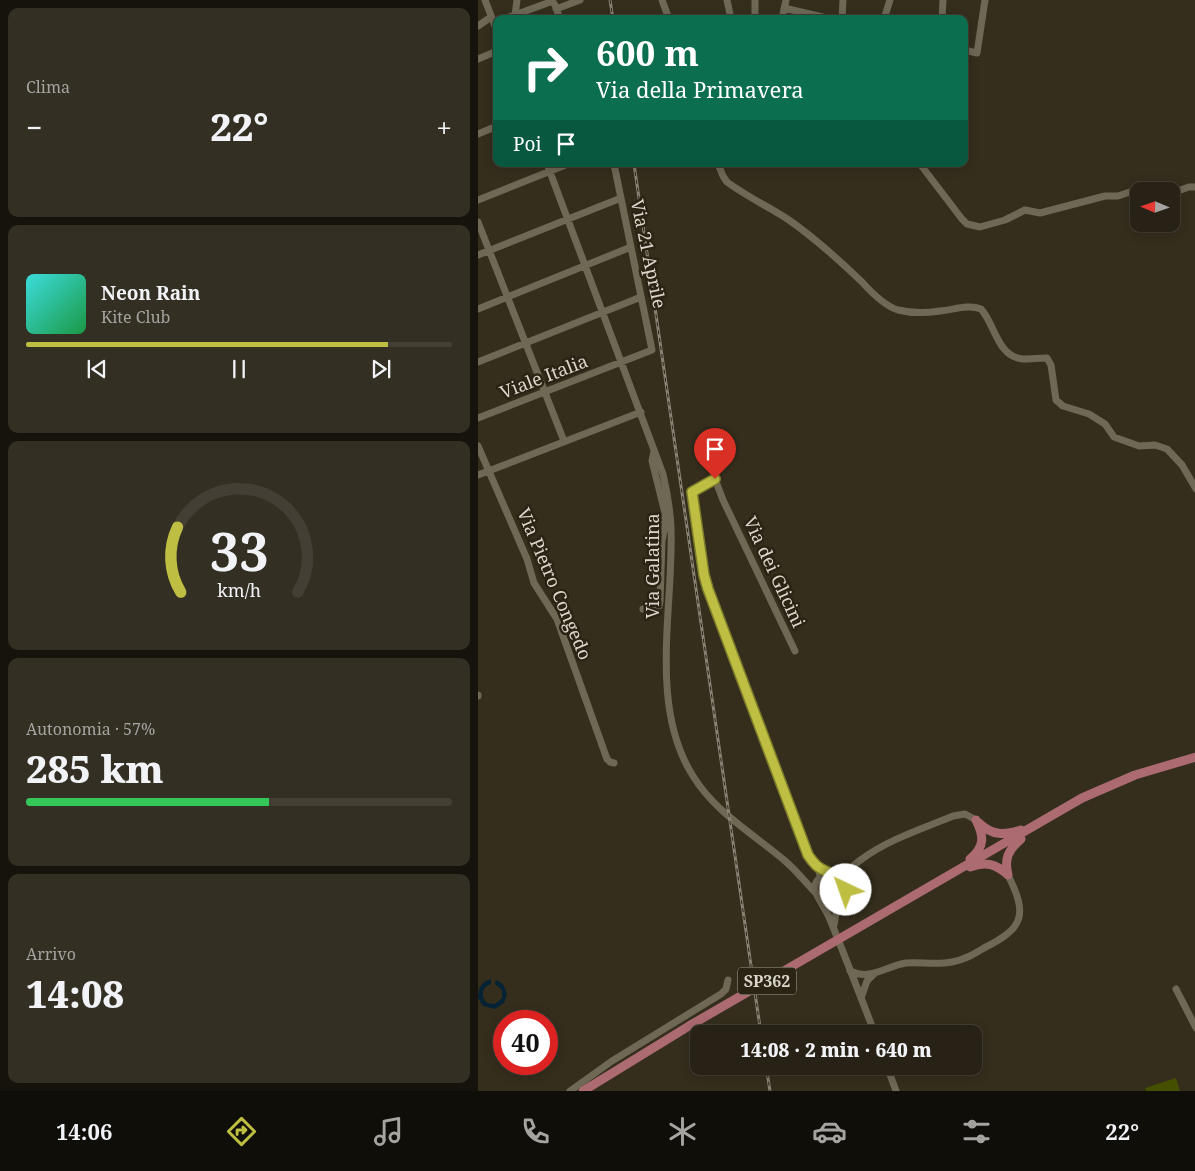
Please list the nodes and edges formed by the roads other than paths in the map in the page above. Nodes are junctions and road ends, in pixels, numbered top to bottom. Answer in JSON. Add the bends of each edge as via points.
{"nodes":[{"id":1,"x":485,"y":0,"type":"edge"},
{"id":2,"x":517,"y":0,"type":"edge"},
{"id":3,"x":553,"y":0,"type":"edge"},
{"id":4,"x":580,"y":0,"type":"edge"},
{"id":5,"x":662,"y":0,"type":"edge"},
{"id":6,"x":727,"y":0,"type":"edge"},
{"id":7,"x":755,"y":0,"type":"edge"},
{"id":8,"x":843,"y":0,"type":"edge"},
{"id":9,"x":890,"y":0,"type":"edge"},
{"id":10,"x":942,"y":0,"type":"edge"},
{"id":11,"x":986,"y":0,"type":"edge"},
{"id":12,"x":785,"y":4,"type":"edge"},
{"id":13,"x":556,"y":9,"type":"junction"},
{"id":14,"x":515,"y":15,"type":"joint"},
{"id":15,"x":558,"y":15,"type":"edge"},
{"id":16,"x":667,"y":15,"type":"edge"},
{"id":17,"x":730,"y":15,"type":"edge"},
{"id":18,"x":755,"y":15,"type":"edge"},
{"id":19,"x":819,"y":15,"type":"edge"},
{"id":20,"x":842,"y":15,"type":"edge"},
{"id":21,"x":885,"y":15,"type":"edge"},
{"id":22,"x":942,"y":15,"type":"edge"},
{"id":23,"x":493,"y":18,"type":"edge"},
{"id":24,"x":493,"y":20,"type":"edge"},
{"id":25,"x":478,"y":26,"type":"edge"},
{"id":26,"x":968,"y":51,"type":"edge"},
{"id":27,"x":493,"y":53,"type":"edge"},
{"id":28,"x":478,"y":59,"type":"edge"},
{"id":29,"x":493,"y":128,"type":"edge"},
{"id":30,"x":478,"y":134,"type":"edge"},
{"id":31,"x":548,"y":167,"type":"edge"},
{"id":32,"x":615,"y":167,"type":"edge"},
{"id":33,"x":719,"y":167,"type":"edge"},
{"id":34,"x":922,"y":167,"type":"edge"},
{"id":35,"x":1196,"y":187,"type":"edge"},
{"id":36,"x":1180,"y":190,"type":"edge"},
{"id":37,"x":1130,"y":192,"type":"edge"},
{"id":38,"x":621,"y":198,"type":"junction"},
{"id":39,"x":478,"y":200,"type":"edge"},
{"id":40,"x":568,"y":219,"type":"junction"},
{"id":41,"x":478,"y":222,"type":"edge"},
{"id":42,"x":631,"y":248,"type":"junction"},
{"id":43,"x":490,"y":250,"type":"junction"},
{"id":44,"x":478,"y":255,"type":"edge"},
{"id":45,"x":585,"y":266,"type":"junction"},
{"id":46,"x":508,"y":296,"type":"junction"},
{"id":47,"x":642,"y":297,"type":"junction"},
{"id":48,"x":478,"y":308,"type":"edge"},
{"id":49,"x":602,"y":313,"type":"junction"},
{"id":50,"x":526,"y":343,"type":"junction"},
{"id":51,"x":652,"y":350,"type":"joint"},
{"id":52,"x":478,"y":362,"type":"edge"},
{"id":53,"x":621,"y":363,"type":"junction"},
{"id":54,"x":546,"y":392,"type":"junction"},
{"id":55,"x":641,"y":412,"type":"junction"},
{"id":56,"x":478,"y":418,"type":"edge"},
{"id":57,"x":564,"y":441,"type":"junction"},
{"id":58,"x":478,"y":446,"type":"edge"},
{"id":59,"x":654,"y":450,"type":"junction"},
{"id":60,"x":489,"y":471,"type":"junction"},
{"id":61,"x":478,"y":475,"type":"edge"},
{"id":62,"x":1196,"y":489,"type":"edge"},
{"id":63,"x":643,"y":609,"type":"dead end"},
{"id":64,"x":795,"y":651,"type":"dead end"},
{"id":65,"x":1196,"y":757,"type":"edge"},
{"id":66,"x":614,"y":763,"type":"dead end"},
{"id":67,"x":976,"y":820,"type":"junction"},
{"id":68,"x":1034,"y":826,"type":"junction"},
{"id":69,"x":816,"y":866,"type":"junction"},
{"id":70,"x":851,"y":868,"type":"junction"},
{"id":71,"x":833,"y":874,"type":"junction"},
{"id":72,"x":952,"y":874,"type":"junction"},
{"id":73,"x":1008,"y":875,"type":"junction"},
{"id":74,"x":801,"y":876,"type":"junction"},
{"id":75,"x":818,"y":880,"type":"junction"},
{"id":76,"x":845,"y":885,"type":"junction"},
{"id":77,"x":816,"y":893,"type":"junction"},
{"id":78,"x":822,"y":902,"type":"junction"},
{"id":79,"x":838,"y":902,"type":"junction"},
{"id":80,"x":834,"y":930,"type":"junction"},
{"id":81,"x":850,"y":970,"type":"junction"},
{"id":82,"x":865,"y":978,"type":"junction"},
{"id":83,"x":728,"y":980,"type":"dead end"},
{"id":84,"x":855,"y":983,"type":"junction"},
{"id":85,"x":1176,"y":989,"type":"dead end"},
{"id":86,"x":861,"y":998,"type":"junction"},
{"id":87,"x":871,"y":1025,"type":"edge"},
{"id":88,"x":1196,"y":1028,"type":"edge"},
{"id":89,"x":890,"y":1075,"type":"edge"},
{"id":90,"x":570,"y":1091,"type":"edge"},
{"id":91,"x":584,"y":1091,"type":"edge"},
{"id":92,"x":896,"y":1091,"type":"edge"}],
"edges":[{"from":1,"to":23,"type":"street"},
{"from":2,"to":14,"type":"street"},
{"from":3,"to":13,"type":"street"},
{"from":3,"to":14,"type":"street"},
{"from":4,"to":13,"type":"street"},
{"from":5,"to":16,"type":"street"},
{"from":6,"to":17,"type":"street"},
{"from":7,"to":18,"type":"street"},
{"from":8,"to":20,"type":"street"},
{"from":9,"to":21,"type":"street"},
{"from":10,"to":22,"type":"street"},
{"from":11,"to":26,"type":"street","via":[[977,53]]},
{"from":12,"to":19,"type":"street"},
{"from":13,"to":15,"type":"street"},
{"from":24,"to":25,"type":"street"},
{"from":27,"to":28,"type":"street"},
{"from":29,"to":30,"type":"street"},
{"from":31,"to":39,"type":"street"},
{"from":31,"to":40,"type":"street","name":"Via Galatina"},
{"from":32,"to":38,"type":"street","name":"Via 21 Aprile"},
{"from":33,"to":62,"type":"street","via":[[728,182],[807,234],[890,307],[923,312],[967,307],[981,309],[999,342],[1010,353],[1024,359],[1047,358],[1056,400],[1063,406],[1089,414],[1105,424],[1114,438],[1139,446],[1155,445],[1166,449],[1182,465]]},
{"from":34,"to":37,"type":"street","via":[[962,219],[974,227],[987,226],[1025,210],[1040,213]]},
{"from":35,"to":36,"type":"street"},
{"from":38,"to":40,"type":"street"},
{"from":38,"to":42,"type":"street","name":"Via 21 Aprile"},
{"from":40,"to":43,"type":"street"},
{"from":40,"to":45,"type":"street","name":"Via Galatina"},
{"from":41,"to":43,"type":"street"},
{"from":42,"to":45,"type":"street"},
{"from":42,"to":47,"type":"street","name":"Via 21 Aprile"},
{"from":43,"to":44,"type":"street"},
{"from":43,"to":46,"type":"street"},
{"from":45,"to":46,"type":"street"},
{"from":45,"to":49,"type":"street","name":"Via Galatina"},
{"from":46,"to":48,"type":"street"},
{"from":46,"to":50,"type":"street"},
{"from":47,"to":49,"type":"street"},
{"from":47,"to":51,"type":"street","name":"Via 21 Aprile"},
{"from":49,"to":50,"type":"street"},
{"from":49,"to":53,"type":"street","name":"Via Galatina"},
{"from":50,"to":52,"type":"street"},
{"from":50,"to":54,"type":"street"},
{"from":51,"to":53,"type":"street","name":"Viale Italia"},
{"from":53,"to":54,"type":"street","name":"Viale Italia"},
{"from":53,"to":55,"type":"street","name":"Via Galatina"},
{"from":54,"to":56,"type":"street","name":"Viale Italia"},
{"from":54,"to":57,"type":"street"},
{"from":55,"to":57,"type":"street"},
{"from":55,"to":59,"type":"street","name":"Via Galatina"},
{"from":57,"to":60,"type":"street"},
{"from":58,"to":60,"type":"street","name":"Via Pietro Congedo"},
{"from":59,"to":63,"type":"street","via":[[652,461],[665,513],[660,601],[659,606]]},
{"from":59,"to":74,"type":"street","name":"Via Galatina","via":[[663,474],[671,527],[666,690],[673,732],[692,776],[706,794],[722,812]]},
{"from":60,"to":61,"type":"street"},
{"from":60,"to":66,"type":"street","name":"Via Pietro Congedo","via":[[534,583],[557,619],[607,759]]},
{"from":64,"to":69,"type":"street","name":"Via dei Glicini","via":[[722,500],[715,479],[692,492],[704,575],[808,855]]},
{"from":65,"to":68,"type":"main road","number":"SP362","via":[[1134,775],[1082,798]]},
{"from":67,"to":68,"type":"main road","via":[[992,833],[1003,834]]},
{"from":67,"to":70,"type":"street","via":[[965,814],[954,816],[876,849]]},
{"from":67,"to":72,"type":"main road","via":[[982,831],[982,844],[976,854]]},
{"from":68,"to":72,"type":"main road","number":"SP362"},
{"from":68,"to":73,"type":"main road","via":[[1012,846],[1006,864]]},
{"from":69,"to":71,"type":"street"},
{"from":69,"to":75,"type":"street","via":[[820,874]]},
{"from":70,"to":71,"type":"street","via":[[841,874]]},
{"from":70,"to":76,"type":"street"},
{"from":71,"to":75,"type":"street"},
{"from":71,"to":76,"type":"street","via":[[840,877]]},
{"from":72,"to":73,"type":"main road","via":[[986,863],[999,867]]},
{"from":72,"to":91,"type":"main road","number":"SP362","via":[[689,1026]]},
{"from":73,"to":82,"type":"street","via":[[1016,892],[1020,914],[1017,924],[1002,940],[953,962],[906,964]]},
{"from":74,"to":75,"type":"street","name":"Via Galatina"},
{"from":74,"to":77,"type":"street","name":"Via Galatina"},
{"from":75,"to":77,"type":"street"},
{"from":76,"to":79,"type":"street","via":[[844,896]]},
{"from":77,"to":78,"type":"street"},
{"from":78,"to":79,"type":"street"},
{"from":78,"to":80,"type":"street"},
{"from":79,"to":80,"type":"street"},
{"from":80,"to":81,"type":"street"},
{"from":81,"to":82,"type":"street"},
{"from":81,"to":84,"type":"street"},
{"from":82,"to":84,"type":"street"},
{"from":82,"to":86,"type":"street"},
{"from":83,"to":90,"type":"street","via":[[721,994],[612,1061]]},
{"from":84,"to":86,"type":"street"},
{"from":85,"to":88,"type":"street"},
{"from":86,"to":87,"type":"street"},
{"from":89,"to":92,"type":"street"}]}
